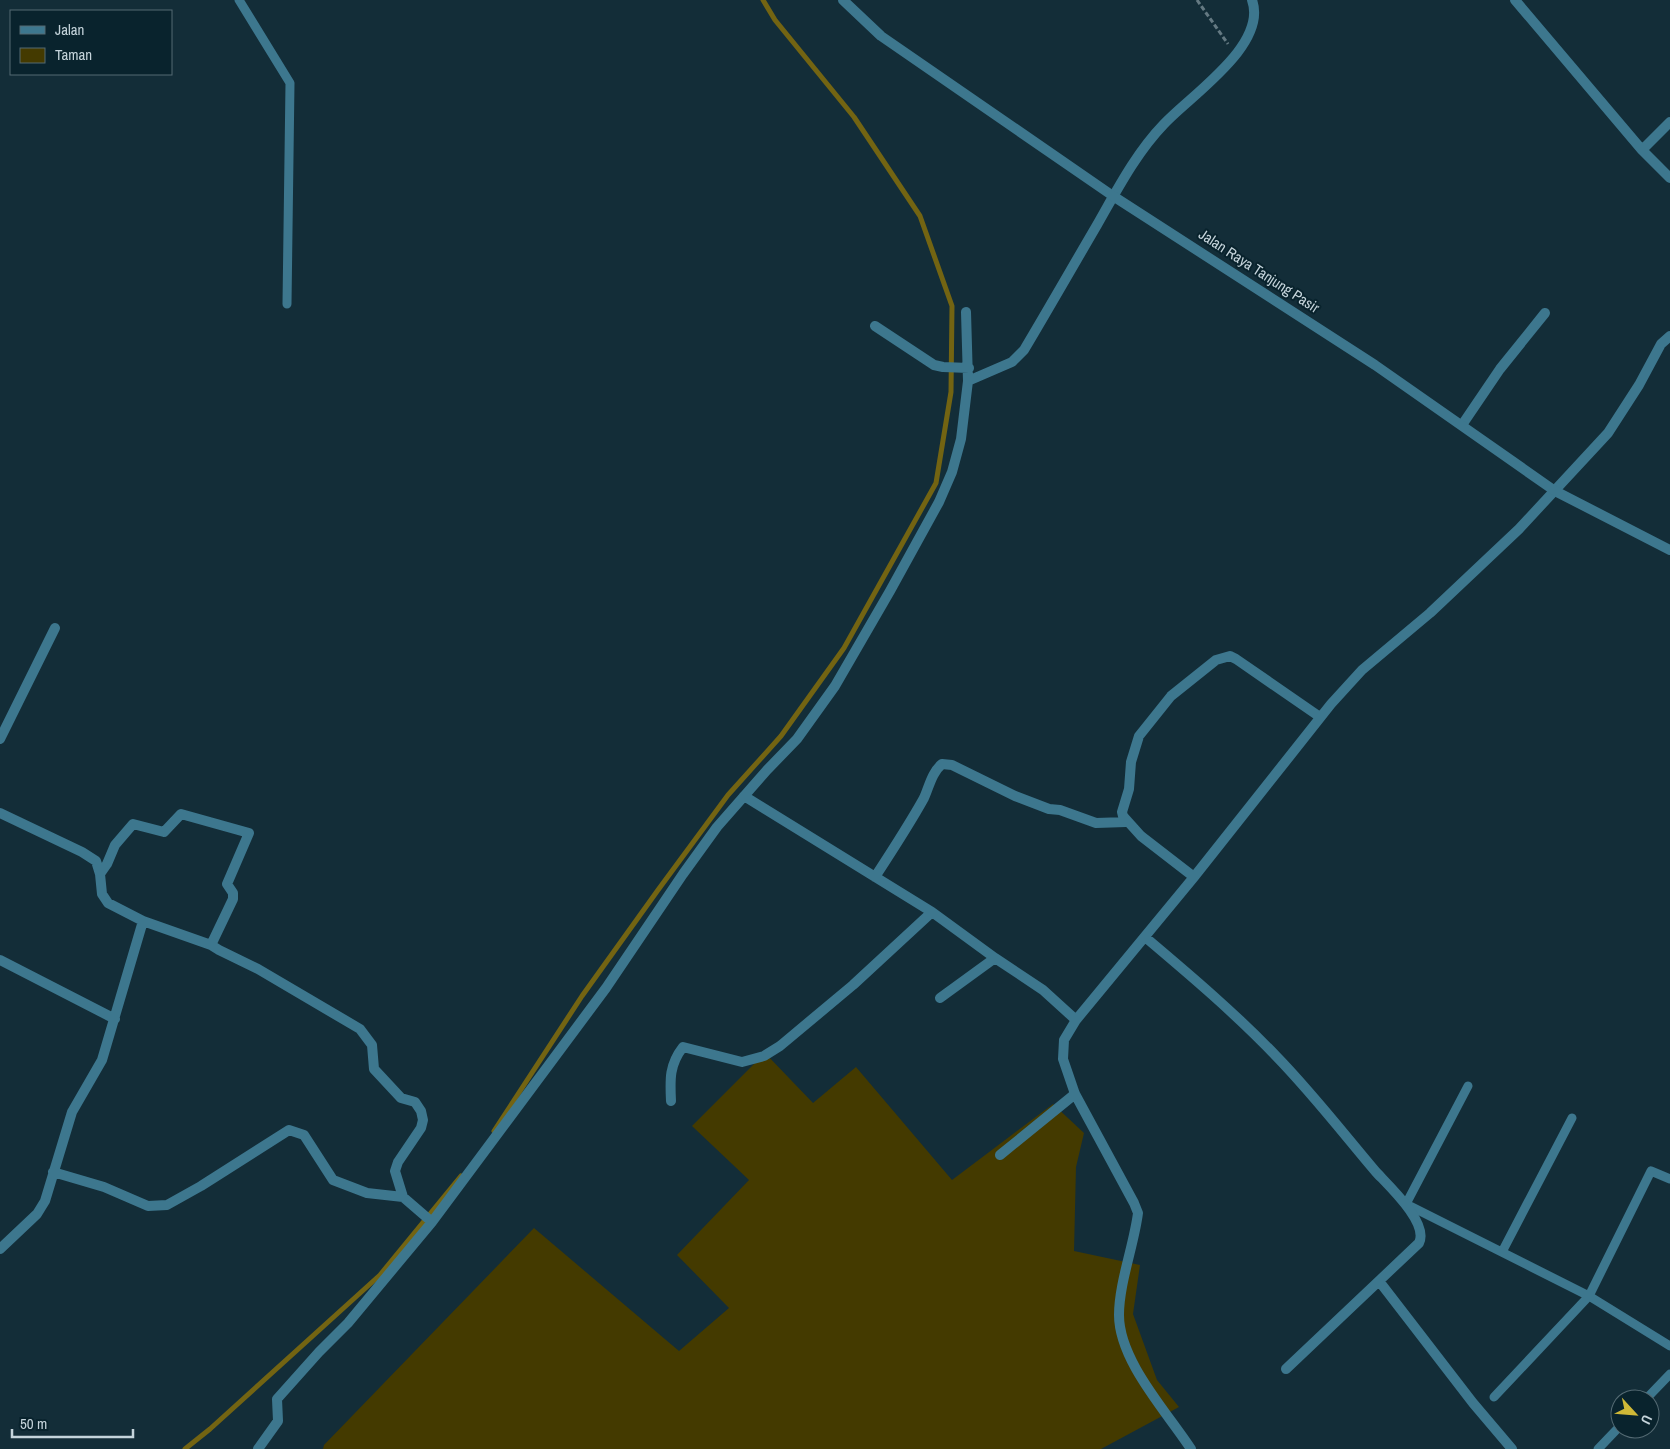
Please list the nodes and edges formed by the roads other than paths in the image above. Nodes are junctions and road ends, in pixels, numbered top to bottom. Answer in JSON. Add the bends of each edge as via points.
{"nodes":[{"id":1,"x":239,"y":0,"type":"edge"},
{"id":2,"x":843,"y":0,"type":"edge"},
{"id":3,"x":1252,"y":0,"type":"edge"},
{"id":4,"x":1515,"y":0,"type":"edge"},
{"id":5,"x":1670,"y":122,"type":"edge"},
{"id":6,"x":1642,"y":150,"type":"junction"},
{"id":7,"x":1670,"y":178,"type":"edge"},
{"id":8,"x":1113,"y":196,"type":"junction"},
{"id":9,"x":287,"y":304,"type":"dead end"},
{"id":10,"x":966,"y":312,"type":"dead end"},
{"id":11,"x":1545,"y":313,"type":"dead end"},
{"id":12,"x":875,"y":326,"type":"dead end"},
{"id":13,"x":1670,"y":336,"type":"edge"},
{"id":14,"x":967,"y":368,"type":"junction"},
{"id":15,"x":968,"y":380,"type":"junction"},
{"id":16,"x":1462,"y":425,"type":"junction"},
{"id":17,"x":1555,"y":491,"type":"junction"},
{"id":18,"x":1670,"y":550,"type":"edge"},
{"id":19,"x":55,"y":628,"type":"dead end"},
{"id":20,"x":1320,"y":717,"type":"junction"},
{"id":21,"x":0,"y":739,"type":"edge"},
{"id":22,"x":744,"y":796,"type":"junction"},
{"id":23,"x":0,"y":813,"type":"edge"},
{"id":24,"x":1126,"y":822,"type":"junction"},
{"id":25,"x":100,"y":874,"type":"junction"},
{"id":26,"x":875,"y":877,"type":"junction"},
{"id":27,"x":1194,"y":877,"type":"junction"},
{"id":28,"x":932,"y":912,"type":"junction"},
{"id":29,"x":143,"y":921,"type":"junction"},
{"id":30,"x":1145,"y":937,"type":"junction"},
{"id":31,"x":212,"y":945,"type":"junction"},
{"id":32,"x":995,"y":958,"type":"junction"},
{"id":33,"x":0,"y":960,"type":"edge"},
{"id":34,"x":940,"y":998,"type":"dead end"},
{"id":35,"x":115,"y":1019,"type":"junction"},
{"id":36,"x":1076,"y":1020,"type":"junction"},
{"id":37,"x":1468,"y":1086,"type":"dead end"},
{"id":38,"x":1075,"y":1094,"type":"junction"},
{"id":39,"x":672,"y":1101,"type":"dead end"},
{"id":40,"x":1572,"y":1118,"type":"dead end"},
{"id":41,"x":1000,"y":1155,"type":"dead end"},
{"id":42,"x":53,"y":1172,"type":"junction"},
{"id":43,"x":1670,"y":1179,"type":"edge"},
{"id":44,"x":403,"y":1197,"type":"junction"},
{"id":45,"x":1406,"y":1204,"type":"junction"},
{"id":46,"x":430,"y":1220,"type":"junction"},
{"id":47,"x":0,"y":1249,"type":"edge"},
{"id":48,"x":1502,"y":1252,"type":"junction"},
{"id":49,"x":1379,"y":1281,"type":"junction"},
{"id":50,"x":1589,"y":1296,"type":"junction"},
{"id":51,"x":1670,"y":1346,"type":"edge"},
{"id":52,"x":1286,"y":1369,"type":"dead end"},
{"id":53,"x":1670,"y":1374,"type":"edge"},
{"id":54,"x":1656,"y":1389,"type":"edge"},
{"id":55,"x":1494,"y":1397,"type":"dead end"},
{"id":56,"x":1610,"y":1436,"type":"edge"},
{"id":57,"x":258,"y":1449,"type":"edge"},
{"id":58,"x":1191,"y":1449,"type":"edge"},
{"id":59,"x":1512,"y":1449,"type":"edge"},
{"id":60,"x":1598,"y":1449,"type":"edge"}],
"edges":[{"from":1,"to":9,"type":"lane","via":[[290,83]]},
{"from":2,"to":8,"type":"street","name":"Jalan Raya Tanjung Pasir","via":[[881,36]]},
{"from":3,"to":8,"type":"street","via":[[1255,13],[1252,28],[1236,54],[1163,125]]},
{"from":4,"to":6,"type":"street"},
{"from":5,"to":6,"type":"street"},
{"from":6,"to":7,"type":"street"},
{"from":8,"to":15,"type":"street","via":[[1024,350],[1012,362]]},
{"from":8,"to":16,"type":"street","name":"Jalan Raya Tanjung Pasir","via":[[1359,354]]},
{"from":10,"to":14,"type":"street"},
{"from":11,"to":16,"type":"street","via":[[1500,369]]},
{"from":12,"to":14,"type":"street","via":[[934,365]]},
{"from":13,"to":17,"type":"street","via":[[1661,344],[1608,433]]},
{"from":14,"to":15,"type":"street"},
{"from":15,"to":22,"type":"street","via":[[961,439],[939,502],[835,686],[797,739]]},
{"from":16,"to":17,"type":"street","name":"Jalan Raya Tanjung Pasir"},
{"from":17,"to":18,"type":"street","name":"Jalan Raya Tanjung Pasir"},
{"from":17,"to":20,"type":"street","via":[[1430,613],[1362,670]]},
{"from":19,"to":21,"type":"street"},
{"from":20,"to":24,"type":"street","via":[[1236,659],[1230,656],[1216,660],[1171,696],[1139,736],[1122,812]]},
{"from":20,"to":27,"type":"street"},
{"from":22,"to":26,"type":"street"},
{"from":22,"to":46,"type":"street","via":[[683,874],[600,995]]},
{"from":23,"to":25,"type":"street","via":[[82,852],[96,861]]},
{"from":24,"to":26,"type":"street","via":[[1096,823],[1049,809],[942,764]]},
{"from":24,"to":27,"type":"street"},
{"from":25,"to":29,"type":"street","via":[[102,894],[108,902]]},
{"from":25,"to":31,"type":"street","via":[[115,845],[133,824],[164,832],[181,814],[250,834],[227,884],[234,897]]},
{"from":26,"to":28,"type":"street"},
{"from":27,"to":30,"type":"street"},
{"from":28,"to":32,"type":"street"},
{"from":28,"to":39,"type":"street","via":[[854,985],[764,1056],[742,1062],[683,1046],[671,1070]]},
{"from":29,"to":31,"type":"street"},
{"from":29,"to":35,"type":"street"},
{"from":30,"to":36,"type":"street"},
{"from":30,"to":45,"type":"street","via":[[1210,992],[1276,1056]]},
{"from":31,"to":44,"type":"street","via":[[360,1029],[369,1040],[374,1050],[374,1069],[401,1098],[417,1104],[423,1116],[421,1128],[396,1168]]},
{"from":32,"to":34,"type":"street"},
{"from":32,"to":36,"type":"street","via":[[1043,990]]},
{"from":33,"to":35,"type":"street"},
{"from":35,"to":42,"type":"street","via":[[102,1060],[72,1112]]},
{"from":36,"to":38,"type":"street","via":[[1063,1048]]},
{"from":37,"to":45,"type":"lane"},
{"from":38,"to":41,"type":"street"},
{"from":38,"to":58,"type":"street","via":[[1138,1213],[1119,1314],[1125,1343],[1140,1376]]},
{"from":40,"to":48,"type":"lane"},
{"from":42,"to":44,"type":"street","via":[[104,1187],[148,1206],[167,1206],[289,1130],[304,1135],[333,1180],[368,1193]]},
{"from":42,"to":47,"type":"street","via":[[37,1214]]},
{"from":43,"to":50,"type":"lane","via":[[1651,1171]]},
{"from":44,"to":46,"type":"street"},
{"from":45,"to":48,"type":"lane"},
{"from":45,"to":49,"type":"street","via":[[1420,1229],[1421,1239]]},
{"from":46,"to":57,"type":"street","via":[[348,1323],[277,1399],[278,1421]]},
{"from":48,"to":50,"type":"lane"},
{"from":49,"to":52,"type":"street"},
{"from":49,"to":59,"type":"street"},
{"from":50,"to":51,"type":"lane"},
{"from":50,"to":55,"type":"lane"},
{"from":53,"to":54,"type":"lane"},
{"from":56,"to":60,"type":"lane"}]}
